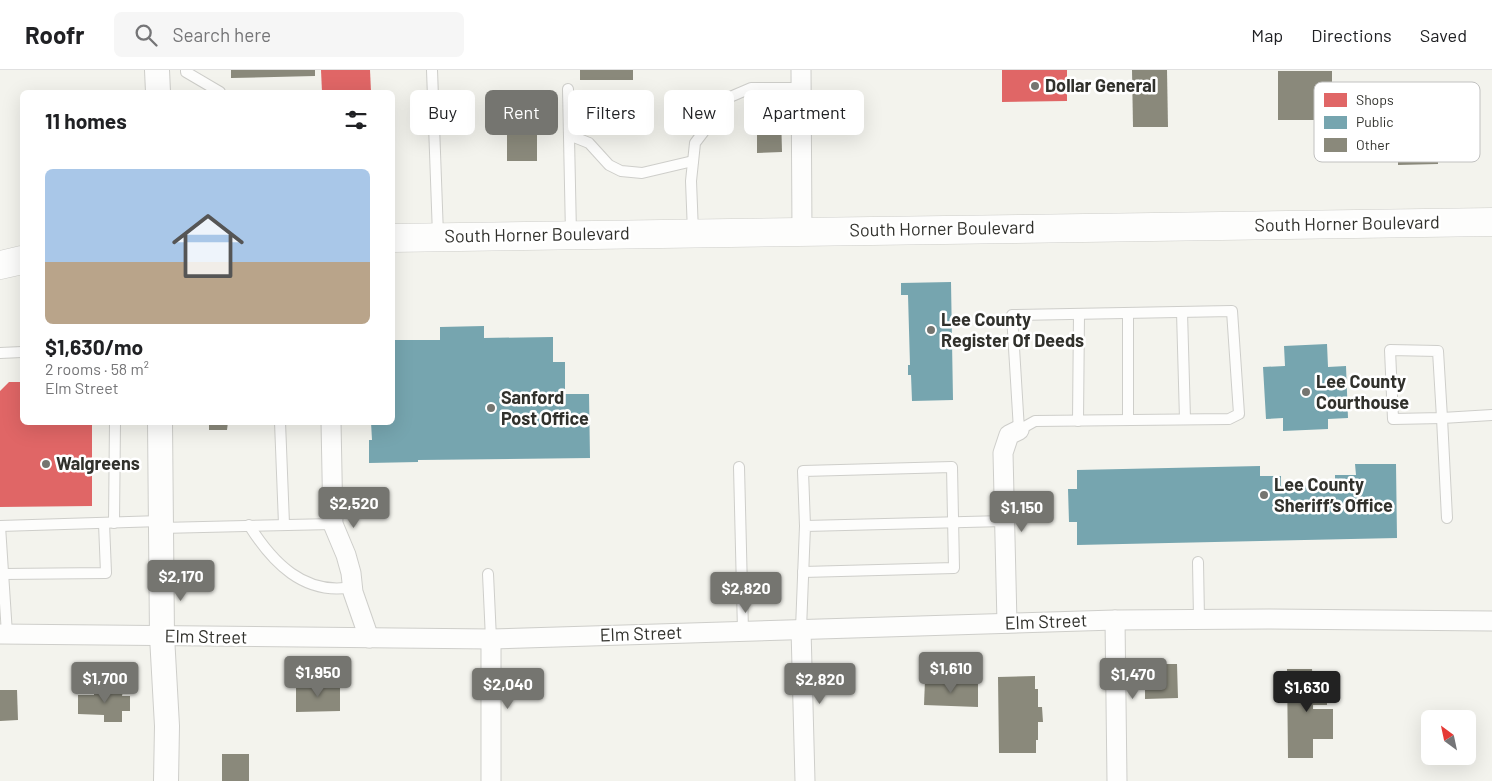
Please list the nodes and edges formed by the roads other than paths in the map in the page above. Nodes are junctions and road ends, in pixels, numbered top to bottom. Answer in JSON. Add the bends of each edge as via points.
{"nodes":[{"id":1,"x":158,"y":70,"type":"edge"},
{"id":2,"x":186,"y":70,"type":"edge"},
{"id":3,"x":432,"y":70,"type":"edge"},
{"id":4,"x":801,"y":79,"type":"edge"},
{"id":5,"x":158,"y":90,"type":"edge"},
{"id":6,"x":217,"y":90,"type":"edge"},
{"id":7,"x":570,"y":135,"type":"joint"},
{"id":8,"x":693,"y":162,"type":"junction"},
{"id":9,"x":1492,"y":222,"type":"edge"},
{"id":10,"x":802,"y":231,"type":"junction"},
{"id":11,"x":693,"y":233,"type":"junction"},
{"id":12,"x":571,"y":235,"type":"junction"},
{"id":13,"x":438,"y":236,"type":"junction"},
{"id":14,"x":395,"y":238,"type":"edge"},
{"id":15,"x":20,"y":260,"type":"edge"},
{"id":16,"x":0,"y":265,"type":"edge"},
{"id":17,"x":1182,"y":312,"type":"junction"},
{"id":18,"x":1128,"y":313,"type":"junction"},
{"id":19,"x":1079,"y":314,"type":"junction"},
{"id":20,"x":20,"y":352,"type":"edge"},
{"id":21,"x":0,"y":353,"type":"edge"},
{"id":22,"x":1492,"y":415,"type":"edge"},
{"id":23,"x":1442,"y":418,"type":"junction"},
{"id":24,"x":1185,"y":419,"type":"junction"},
{"id":25,"x":1128,"y":420,"type":"junction"},
{"id":26,"x":1078,"y":421,"type":"junction"},
{"id":27,"x":115,"y":425,"type":"edge"},
{"id":28,"x":160,"y":425,"type":"edge"},
{"id":29,"x":280,"y":425,"type":"edge"},
{"id":30,"x":331,"y":425,"type":"edge"},
{"id":31,"x":1018,"y":430,"type":"junction"},
{"id":32,"x":739,"y":467,"type":"dead end"},
{"id":33,"x":1448,"y":518,"type":"dead end"},
{"id":34,"x":1005,"y":521,"type":"junction"},
{"id":35,"x":953,"y":522,"type":"junction"},
{"id":36,"x":109,"y":523,"type":"junction"},
{"id":37,"x":161,"y":524,"type":"junction"},
{"id":38,"x":284,"y":524,"type":"junction"},
{"id":39,"x":333,"y":524,"type":"junction"},
{"id":40,"x":249,"y":525,"type":"junction"},
{"id":41,"x":0,"y":526,"type":"edge"},
{"id":42,"x":805,"y":526,"type":"junction"},
{"id":43,"x":1198,"y":562,"type":"dead end"},
{"id":44,"x":803,"y":572,"type":"junction"},
{"id":45,"x":3,"y":574,"type":"junction"},
{"id":46,"x":488,"y":574,"type":"dead end"},
{"id":47,"x":352,"y":587,"type":"junction"},
{"id":48,"x":1199,"y":619,"type":"junction"},
{"id":49,"x":1116,"y":620,"type":"junction"},
{"id":50,"x":1492,"y":621,"type":"edge"},
{"id":51,"x":1007,"y":623,"type":"junction"},
{"id":52,"x":801,"y":629,"type":"junction"},
{"id":53,"x":743,"y":631,"type":"junction"},
{"id":54,"x":3,"y":634,"type":"edge"},
{"id":55,"x":162,"y":636,"type":"junction"},
{"id":56,"x":369,"y":638,"type":"junction"},
{"id":57,"x":491,"y":639,"type":"junction"},
{"id":58,"x":166,"y":781,"type":"edge"},
{"id":59,"x":491,"y":781,"type":"edge"},
{"id":60,"x":805,"y":781,"type":"edge"},
{"id":61,"x":1117,"y":781,"type":"edge"}],
"edges":[{"from":1,"to":5,"type":"street"},
{"from":2,"to":6,"type":"lane"},
{"from":3,"to":13,"type":"lane"},
{"from":4,"to":8,"type":"lane","via":[[751,88],[730,97],[695,142]]},
{"from":4,"to":10,"type":"street"},
{"from":7,"to":8,"type":"lane","via":[[589,143],[609,165],[621,171],[642,173]]},
{"from":7,"to":12,"type":"lane"},
{"from":8,"to":11,"type":"lane"},
{"from":9,"to":10,"type":"main road","name":"South Horner Boulevard"},
{"from":10,"to":11,"type":"main road","name":"South Horner Boulevard"},
{"from":11,"to":12,"type":"main road","name":"South Horner Boulevard"},
{"from":12,"to":13,"type":"main road","name":"South Horner Boulevard"},
{"from":13,"to":14,"type":"main road","name":"South Horner Boulevard"},
{"from":15,"to":16,"type":"main road"},
{"from":17,"to":18,"type":"lane"},
{"from":17,"to":24,"type":"lane"},
{"from":17,"to":24,"type":"lane","via":[[1232,311],[1239,414],[1229,419]]},
{"from":18,"to":19,"type":"lane"},
{"from":18,"to":25,"type":"lane"},
{"from":19,"to":26,"type":"lane"},
{"from":19,"to":31,"type":"lane","via":[[1012,315]]},
{"from":20,"to":21,"type":"lane"},
{"from":22,"to":23,"type":"lane"},
{"from":23,"to":23,"type":"lane","via":[[1394,419],[1390,350],[1438,351]]},
{"from":23,"to":33,"type":"lane"},
{"from":24,"to":25,"type":"lane"},
{"from":25,"to":26,"type":"lane"},
{"from":26,"to":31,"type":"lane","via":[[1035,422]]},
{"from":27,"to":36,"type":"lane"},
{"from":28,"to":37,"type":"street"},
{"from":29,"to":38,"type":"lane"},
{"from":30,"to":39,"type":"street"},
{"from":31,"to":34,"type":"street","via":[[1009,435],[1004,453]]},
{"from":32,"to":53,"type":"lane"},
{"from":34,"to":35,"type":"lane"},
{"from":34,"to":51,"type":"street"},
{"from":35,"to":42,"type":"lane"},
{"from":35,"to":42,"type":"lane","via":[[952,467],[804,471]]},
{"from":35,"to":44,"type":"lane","via":[[954,568]]},
{"from":36,"to":37,"type":"lane"},
{"from":36,"to":41,"type":"lane"},
{"from":36,"to":45,"type":"lane","via":[[106,574]]},
{"from":37,"to":40,"type":"lane"},
{"from":37,"to":55,"type":"street"},
{"from":38,"to":39,"type":"lane"},
{"from":38,"to":40,"type":"lane"},
{"from":39,"to":47,"type":"street","via":[[346,555]]},
{"from":40,"to":47,"type":"lane","via":[[262,546],[289,573],[324,587]]},
{"from":41,"to":45,"type":"lane"},
{"from":42,"to":44,"type":"lane"},
{"from":43,"to":48,"type":"lane"},
{"from":44,"to":52,"type":"lane"},
{"from":45,"to":54,"type":"lane"},
{"from":46,"to":57,"type":"lane"},
{"from":47,"to":56,"type":"street"},
{"from":48,"to":49,"type":"street","name":"Elm Street"},
{"from":48,"to":50,"type":"street","name":"Elm Street"},
{"from":49,"to":51,"type":"street","name":"Elm Street"},
{"from":49,"to":61,"type":"street"},
{"from":51,"to":52,"type":"street","name":"Elm Street"},
{"from":52,"to":53,"type":"street","name":"Elm Street"},
{"from":52,"to":60,"type":"street"},
{"from":53,"to":57,"type":"street","name":"Elm Street"},
{"from":54,"to":55,"type":"street","name":"Elm Street"},
{"from":55,"to":56,"type":"street","name":"Elm Street"},
{"from":55,"to":58,"type":"street","via":[[167,726]]},
{"from":56,"to":57,"type":"street","name":"Elm Street"},
{"from":57,"to":59,"type":"street"}]}
